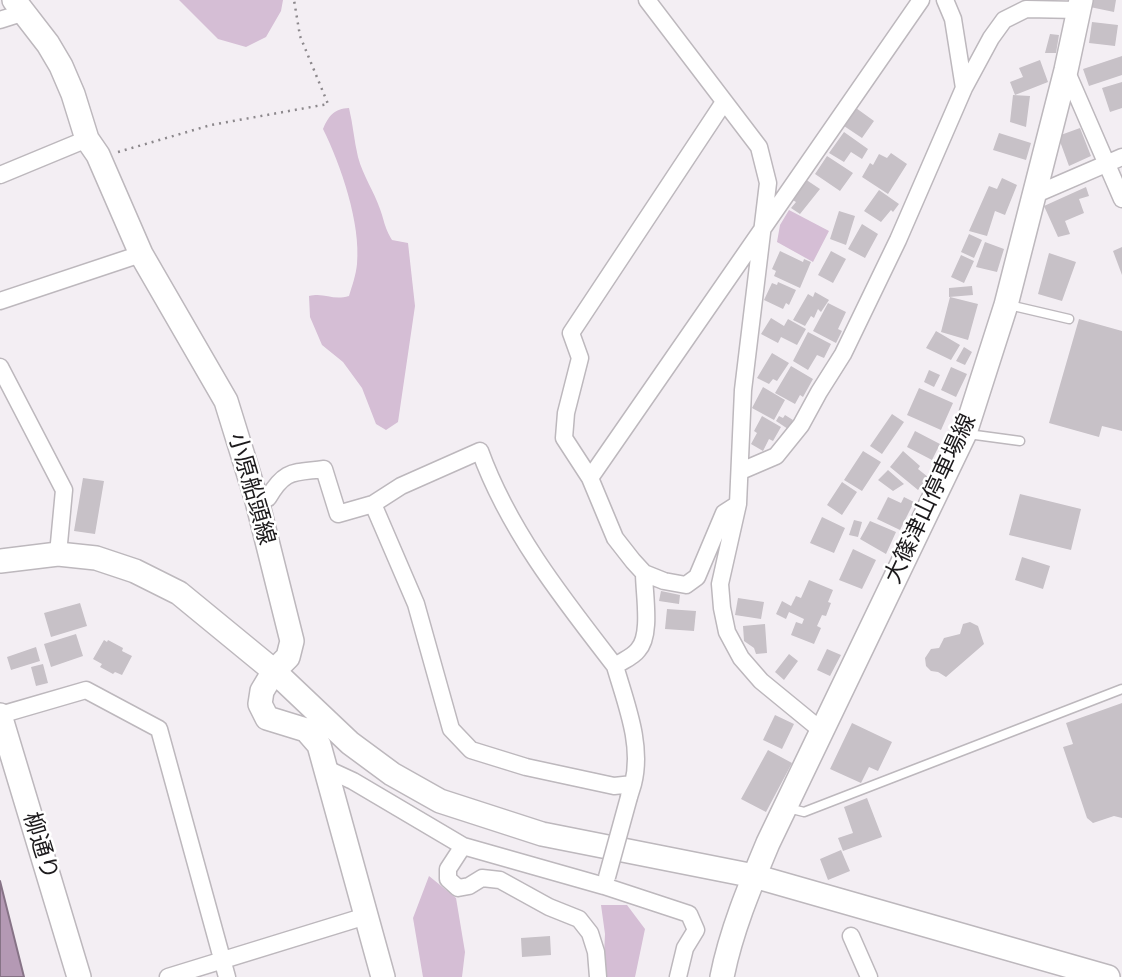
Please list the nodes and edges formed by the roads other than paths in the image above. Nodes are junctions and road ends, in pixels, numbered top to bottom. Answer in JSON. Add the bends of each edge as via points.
{"nodes":[{"id":1,"x":647,"y":0,"type":"edge"},
{"id":2,"x":921,"y":0,"type":"edge"},
{"id":3,"x":945,"y":0,"type":"edge"},
{"id":4,"x":1080,"y":5,"type":"edge"},
{"id":5,"x":18,"y":6,"type":"edge"},
{"id":6,"x":0,"y":20,"type":"edge"},
{"id":7,"x":1066,"y":70,"type":"junction"},
{"id":8,"x":964,"y":88,"type":"junction"},
{"id":9,"x":724,"y":102,"type":"junction"},
{"id":10,"x":92,"y":147,"type":"junction"},
{"id":11,"x":1115,"y":161,"type":"edge"},
{"id":12,"x":0,"y":175,"type":"edge"},
{"id":13,"x":1034,"y":195,"type":"junction"},
{"id":14,"x":1122,"y":199,"type":"edge"},
{"id":15,"x":763,"y":227,"type":"junction"},
{"id":16,"x":141,"y":254,"type":"junction"},
{"id":17,"x":0,"y":301,"type":"edge"},
{"id":18,"x":1006,"y":305,"type":"junction"},
{"id":19,"x":1069,"y":319,"type":"dead end"},
{"id":20,"x":0,"y":367,"type":"edge"},
{"id":21,"x":965,"y":433,"type":"junction"},
{"id":22,"x":1020,"y":441,"type":"dead end"},
{"id":23,"x":741,"y":471,"type":"junction"},
{"id":24,"x":590,"y":478,"type":"junction"},
{"id":25,"x":257,"y":501,"type":"junction"},
{"id":26,"x":373,"y":504,"type":"junction"},
{"id":27,"x":738,"y":504,"type":"junction"},
{"id":28,"x":58,"y":554,"type":"junction"},
{"id":29,"x":0,"y":561,"type":"edge"},
{"id":30,"x":644,"y":573,"type":"junction"},
{"id":31,"x":615,"y":666,"type":"junction"},
{"id":32,"x":274,"y":671,"type":"junction"},
{"id":33,"x":1122,"y":689,"type":"edge"},
{"id":34,"x":0,"y":715,"type":"edge"},
{"id":35,"x":822,"y":731,"type":"junction"},
{"id":36,"x":327,"y":769,"type":"junction"},
{"id":37,"x":631,"y":791,"type":"junction"},
{"id":38,"x":785,"y":807,"type":"junction"},
{"id":39,"x":463,"y":846,"type":"junction"},
{"id":40,"x":754,"y":876,"type":"junction"},
{"id":41,"x":606,"y":881,"type":"junction"},
{"id":42,"x":366,"y":916,"type":"junction"},
{"id":43,"x":851,"y":936,"type":"dead end"},
{"id":44,"x":225,"y":969,"type":"edge"},
{"id":45,"x":79,"y":977,"type":"edge"},
{"id":46,"x":168,"y":977,"type":"edge"},
{"id":47,"x":383,"y":977,"type":"edge"},
{"id":48,"x":598,"y":977,"type":"edge"},
{"id":49,"x":678,"y":977,"type":"edge"},
{"id":50,"x":722,"y":977,"type":"edge"},
{"id":51,"x":869,"y":977,"type":"edge"},
{"id":52,"x":1108,"y":977,"type":"edge"}],
"edges":[{"from":1,"to":9,"type":"street"},
{"from":2,"to":15,"type":"street"},
{"from":3,"to":8,"type":"street","via":[[953,19]]},
{"from":4,"to":7,"type":"main road","name":"大篠津山停車場線"},
{"from":4,"to":8,"type":"street","via":[[1026,9],[1004,20]]},
{"from":5,"to":6,"type":"street"},
{"from":5,"to":10,"type":"main road","name":"小原船頭線","via":[[61,66]]},
{"from":7,"to":11,"type":"street"},
{"from":7,"to":13,"type":"main road","name":"大篠津山停車場線"},
{"from":8,"to":23,"type":"street","via":[[843,354],[801,425],[776,456]]},
{"from":9,"to":15,"type":"street","via":[[759,147],[768,183]]},
{"from":9,"to":24,"type":"street","via":[[571,334],[580,358],[564,438]]},
{"from":10,"to":12,"type":"street"},
{"from":10,"to":16,"type":"main road","name":"小原船頭線"},
{"from":11,"to":13,"type":"street"},
{"from":11,"to":14,"type":"street"},
{"from":13,"to":18,"type":"main road","name":"大篠津山停車場線"},
{"from":15,"to":23,"type":"street","via":[[743,390]]},
{"from":15,"to":24,"type":"street"},
{"from":16,"to":17,"type":"street"},
{"from":16,"to":25,"type":"main road","name":"小原船頭線","via":[[226,401]]},
{"from":18,"to":19,"type":"lane"},
{"from":18,"to":21,"type":"main road","name":"大篠津山停車場線"},
{"from":20,"to":28,"type":"street","via":[[64,490]]},
{"from":21,"to":22,"type":"lane"},
{"from":21,"to":35,"type":"main road","name":"大篠津山停車場線"},
{"from":23,"to":27,"type":"street"},
{"from":24,"to":30,"type":"street","via":[[615,538]]},
{"from":25,"to":26,"type":"street","via":[[268,498],[288,473],[324,469],[338,514]]},
{"from":25,"to":32,"type":"main road","name":"小原船頭線","via":[[292,641],[289,657]]},
{"from":26,"to":31,"type":"street","via":[[401,485],[480,451],[490,480],[536,558]]},
{"from":26,"to":37,"type":"street","via":[[416,604],[452,729],[471,750]]},
{"from":27,"to":30,"type":"street","via":[[723,513],[696,578],[686,585]]},
{"from":27,"to":35,"type":"street","via":[[720,584],[727,632],[761,681]]},
{"from":28,"to":29,"type":"main road"},
{"from":28,"to":32,"type":"main road","via":[[96,558],[179,593]]},
{"from":30,"to":31,"type":"street","via":[[648,629],[639,650]]},
{"from":31,"to":37,"type":"street","via":[[637,756]]},
{"from":32,"to":36,"type":"main road","name":"小原船頭線","via":[[260,704],[267,718],[306,730],[319,745]]},
{"from":32,"to":40,"type":"main road","via":[[350,743],[440,801],[542,834]]},
{"from":33,"to":38,"type":"lane","via":[[804,812]]},
{"from":34,"to":44,"type":"street","via":[[86,690],[159,729]]},
{"from":34,"to":45,"type":"main road","name":"柳通り"},
{"from":35,"to":38,"type":"main road","name":"大篠津山停車場線"},
{"from":36,"to":39,"type":"street"},
{"from":36,"to":42,"type":"main road","name":"小原船頭線"},
{"from":37,"to":41,"type":"street","bridge":true},
{"from":38,"to":40,"type":"main road","name":"大篠津山停車場線"},
{"from":39,"to":41,"type":"street"},
{"from":39,"to":48,"type":"street","via":[[448,869],[448,879],[458,888],[482,878],[500,880],[579,919],[590,933]]},
{"from":40,"to":50,"type":"main road","name":"大篠津山停車場線"},
{"from":40,"to":52,"type":"main road"},
{"from":41,"to":49,"type":"street","via":[[689,914],[696,930],[685,948]]},
{"from":42,"to":44,"type":"street"},
{"from":42,"to":47,"type":"main road","name":"小原船頭線"},
{"from":43,"to":51,"type":"street"},
{"from":44,"to":46,"type":"street"}]}
